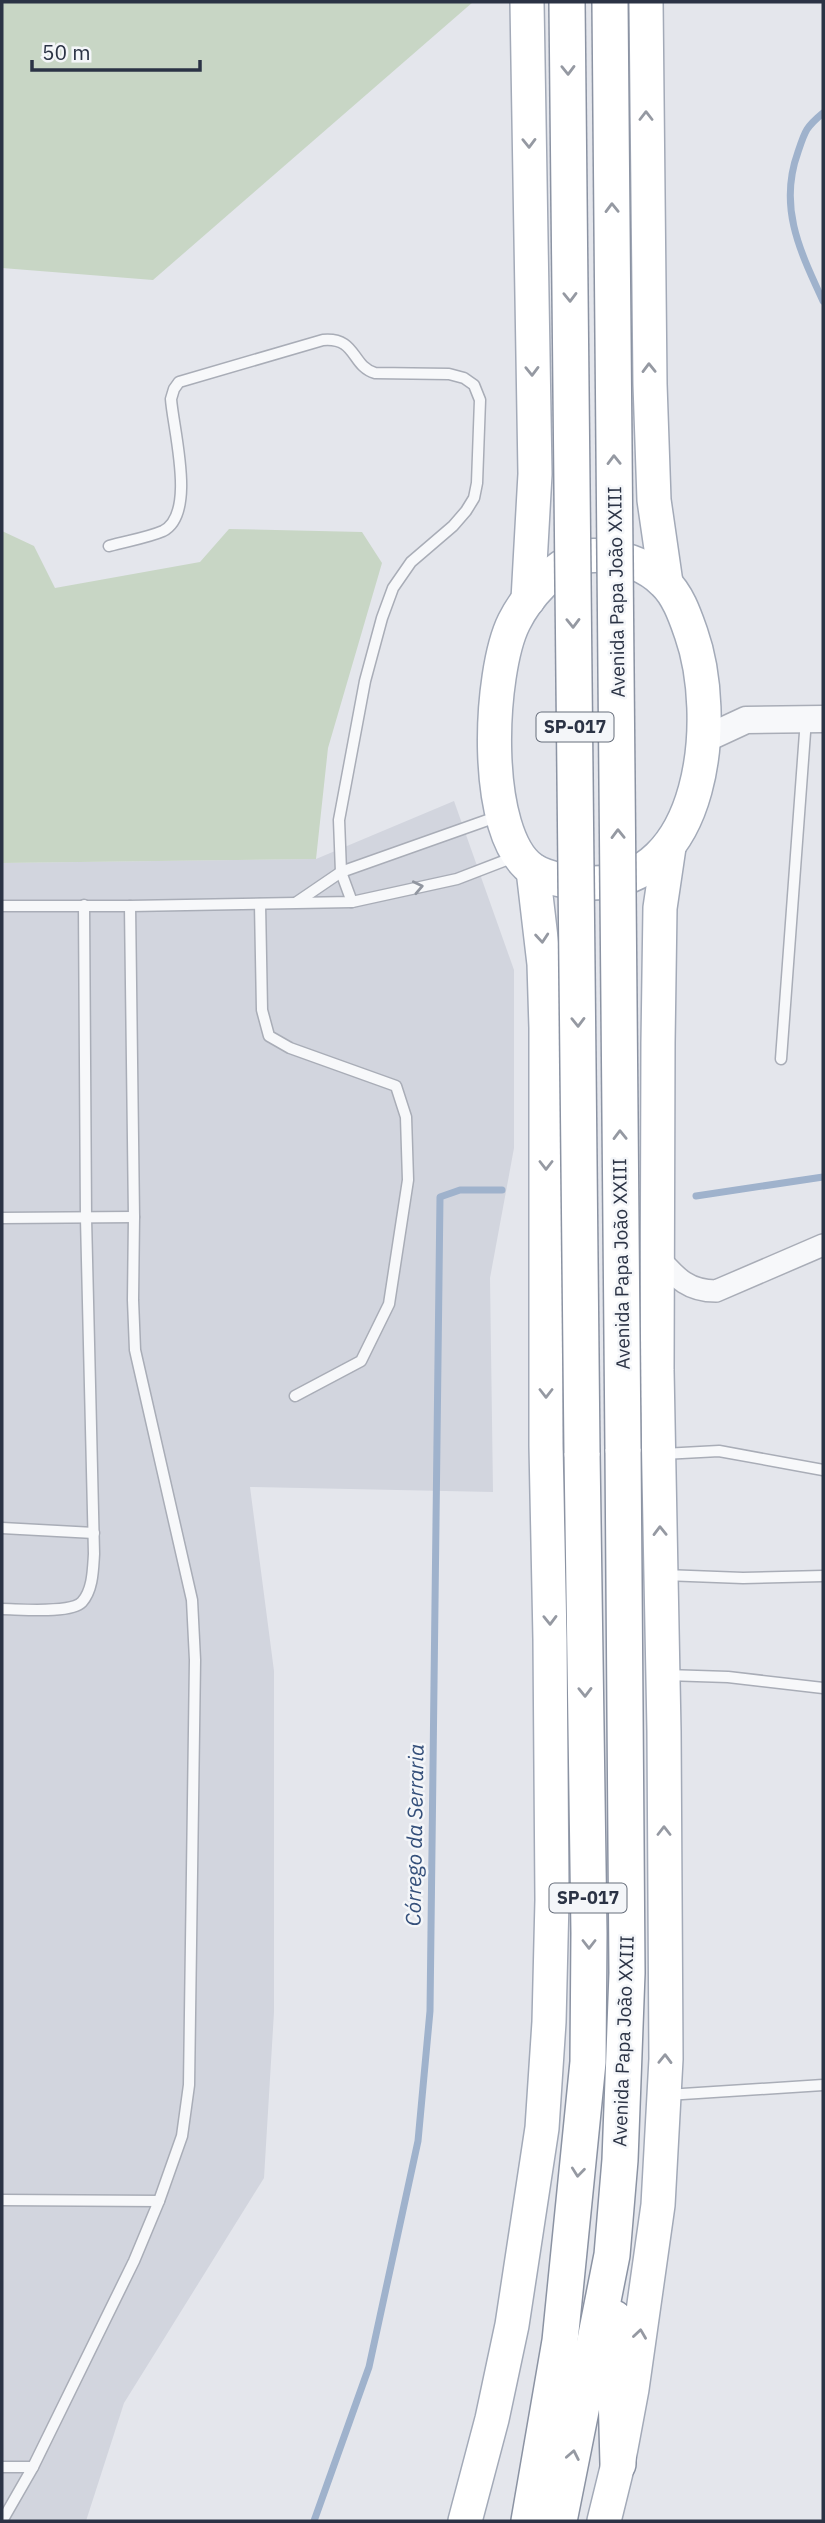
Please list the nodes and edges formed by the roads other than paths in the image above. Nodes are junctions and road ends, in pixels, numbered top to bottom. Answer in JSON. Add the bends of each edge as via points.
{"nodes":[{"id":1,"x":527,"y":2,"type":"edge"},
{"id":2,"x":567,"y":2,"type":"edge"},
{"id":3,"x":610,"y":2,"type":"edge"},
{"id":4,"x":646,"y":2,"type":"edge"},
{"id":5,"x":109,"y":546,"type":"dead end"},
{"id":6,"x":666,"y":583,"type":"junction"},
{"id":7,"x":528,"y":600,"type":"junction"},
{"id":8,"x":705,"y":698,"type":"junction"},
{"id":9,"x":815,"y":719,"type":"edge"},
{"id":10,"x":746,"y":720,"type":"junction"},
{"id":11,"x":705,"y":738,"type":"junction"},
{"id":12,"x":501,"y":815,"type":"junction"},
{"id":13,"x":669,"y":846,"type":"junction"},
{"id":14,"x":525,"y":863,"type":"junction"},
{"id":15,"x":341,"y":872,"type":"junction"},
{"id":16,"x":297,"y":902,"type":"junction"},
{"id":17,"x":352,"y":902,"type":"junction"},
{"id":18,"x":260,"y":904,"type":"junction"},
{"id":19,"x":84,"y":905,"type":"junction"},
{"id":20,"x":2,"y":906,"type":"edge"},
{"id":21,"x":130,"y":906,"type":"junction"},
{"id":22,"x":781,"y":1059,"type":"dead end"},
{"id":23,"x":134,"y":1217,"type":"junction"},
{"id":24,"x":2,"y":1218,"type":"edge"},
{"id":25,"x":86,"y":1218,"type":"junction"},
{"id":26,"x":823,"y":1245,"type":"edge"},
{"id":27,"x":658,"y":1257,"type":"junction"},
{"id":28,"x":295,"y":1396,"type":"dead end"},
{"id":29,"x":658,"y":1455,"type":"junction"},
{"id":30,"x":823,"y":1470,"type":"edge"},
{"id":31,"x":2,"y":1528,"type":"edge"},
{"id":32,"x":94,"y":1533,"type":"junction"},
{"id":33,"x":661,"y":1575,"type":"junction"},
{"id":34,"x":823,"y":1577,"type":"edge"},
{"id":35,"x":2,"y":1609,"type":"edge"},
{"id":36,"x":663,"y":1674,"type":"junction"},
{"id":37,"x":823,"y":1688,"type":"edge"},
{"id":38,"x":823,"y":2085,"type":"edge"},
{"id":39,"x":664,"y":2095,"type":"junction"},
{"id":40,"x":2,"y":2200,"type":"edge"},
{"id":41,"x":159,"y":2200,"type":"junction"},
{"id":42,"x":612,"y":2255,"type":"junction"},
{"id":43,"x":560,"y":2341,"type":"junction"},
{"id":44,"x":618,"y":2464,"type":"junction"},
{"id":45,"x":2,"y":2467,"type":"edge"},
{"id":46,"x":33,"y":2467,"type":"junction"},
{"id":47,"x":2,"y":2521,"type":"edge"},
{"id":48,"x":465,"y":2521,"type":"edge"},
{"id":49,"x":506,"y":2521,"type":"edge"},
{"id":50,"x":529,"y":2521,"type":"edge"},
{"id":51,"x":559,"y":2521,"type":"edge"},
{"id":52,"x":604,"y":2521,"type":"edge"}],
"edges":[{"from":1,"to":7,"type":"main road","one_way":true,"via":[[534,474]]},
{"from":2,"to":43,"type":"highway","name":"Avenida Papa João XXIII","number":"SP-017","one_way":true,"bridge":true,"via":[[589,1933],[588,2062]]},
{"from":42,"to":3,"type":"highway","name":"Avenida Papa João XXIII","number":"SP-017","one_way":true,"bridge":true,"via":[[627,1973]]},
{"from":6,"to":4,"type":"main road","name":"Avenida Papa João XXIII","one_way":true,"via":[[654,500],[650,384]]},
{"from":5,"to":15,"type":"lane","via":[[165,530],[174,520],[181,479],[171,399],[179,382],[334,339],[353,351],[367,371],[449,374],[474,385],[480,400],[474,498],[453,526],[411,562],[393,588],[382,618],[345,775],[339,820]]},
{"from":6,"to":7,"type":"main road","via":[[625,558],[582,557],[553,574]]},
{"from":6,"to":8,"type":"main road","via":[[692,636]]},
{"from":7,"to":12,"type":"main road","via":[[509,635],[497,685]]},
{"from":8,"to":10,"type":"street"},
{"from":8,"to":11,"type":"main road"},
{"from":9,"to":10,"type":"street"},
{"from":9,"to":22,"type":"lane"},
{"from":10,"to":11,"type":"street"},
{"from":11,"to":13,"type":"main road","via":[[693,794]]},
{"from":12,"to":14,"type":"main road","via":[[506,833]]},
{"from":12,"to":15,"type":"lane"},
{"from":13,"to":14,"type":"main road","via":[[648,866],[625,878],[590,883],[554,878]]},
{"from":13,"to":27,"type":"main road","name":"Avenida Papa João XXIII","via":[[659,943]]},
{"from":17,"to":14,"type":"lane","one_way":true},
{"from":14,"to":48,"type":"main road","one_way":true,"via":[[543,951],[546,1028],[549,2022],[542,2128],[512,2325]]},
{"from":15,"to":16,"type":"lane"},
{"from":15,"to":17,"type":"lane"},
{"from":16,"to":17,"type":"lane"},
{"from":16,"to":18,"type":"lane"},
{"from":18,"to":21,"type":"lane"},
{"from":18,"to":28,"type":"lane","via":[[262,1010],[269,1036],[396,1087],[406,1117],[408,1180],[389,1304],[361,1361]]},
{"from":19,"to":20,"type":"lane"},
{"from":19,"to":21,"type":"lane"},
{"from":19,"to":25,"type":"lane"},
{"from":21,"to":23,"type":"lane"},
{"from":23,"to":25,"type":"lane"},
{"from":23,"to":41,"type":"lane","via":[[135,1350],[192,1600],[195,1660],[189,2085],[182,2136]]},
{"from":24,"to":25,"type":"lane"},
{"from":25,"to":32,"type":"lane"},
{"from":26,"to":27,"type":"street","via":[[716,1291],[689,1287]]},
{"from":27,"to":29,"type":"main road","name":"Avenida Papa João XXIII"},
{"from":29,"to":30,"type":"lane","via":[[719,1451]]},
{"from":33,"to":29,"type":"main road","name":"Avenida Papa João XXIII","one_way":true},
{"from":31,"to":32,"type":"lane"},
{"from":32,"to":35,"type":"lane","via":[[92,1576],[82,1602],[71,1608]]},
{"from":33,"to":34,"type":"lane"},
{"from":33,"to":36,"type":"main road","name":"Avenida Papa João XXIII"},
{"from":36,"to":37,"type":"lane"},
{"from":39,"to":36,"type":"main road","name":"Avenida Papa João XXIII","one_way":true},
{"from":38,"to":39,"type":"lane"},
{"from":44,"to":39,"type":"main road","name":"Avenida Papa João XXIII","one_way":true,"via":[[658,2205]]},
{"from":40,"to":41,"type":"lane"},
{"from":41,"to":46,"type":"lane"},
{"from":42,"to":44,"type":"highway"},
{"from":51,"to":42,"type":"highway","name":"Avenida Papa João XXIII","number":"SP-017","one_way":true},
{"from":43,"to":49,"type":"highway"},
{"from":43,"to":50,"type":"highway","name":"Avenida Papa João XXIII","number":"SP-017"},
{"from":44,"to":52,"type":"main road","name":"Avenida Papa João XXIII"},
{"from":45,"to":46,"type":"lane"},
{"from":46,"to":47,"type":"lane"}]}
